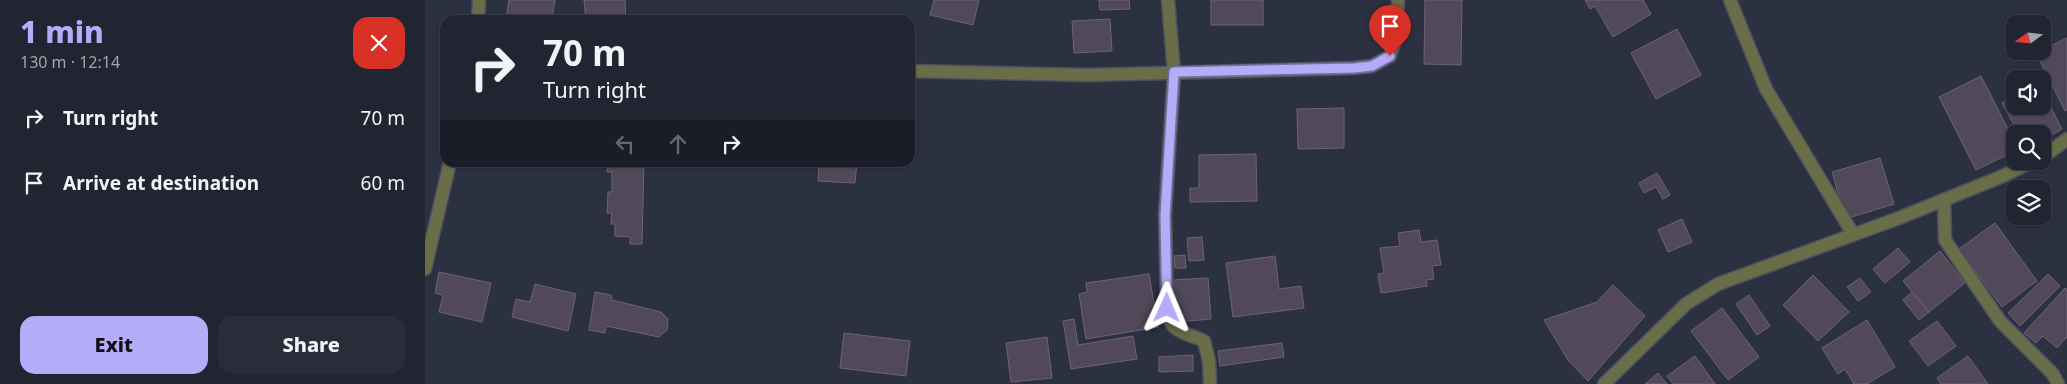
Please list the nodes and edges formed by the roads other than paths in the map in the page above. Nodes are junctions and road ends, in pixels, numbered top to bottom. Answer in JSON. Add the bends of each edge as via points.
{"nodes":[{"id":1,"x":479,"y":0,"type":"edge"},
{"id":2,"x":1168,"y":0,"type":"edge"},
{"id":3,"x":1397,"y":0,"type":"edge"},
{"id":4,"x":1730,"y":0,"type":"edge"},
{"id":5,"x":478,"y":15,"type":"edge"},
{"id":6,"x":915,"y":71,"type":"edge"},
{"id":7,"x":1174,"y":72,"type":"junction"},
{"id":8,"x":2067,"y":139,"type":"edge"},
{"id":9,"x":2051,"y":151,"type":"edge"},
{"id":10,"x":449,"y":167,"type":"edge"},
{"id":11,"x":2012,"y":170,"type":"edge"},
{"id":12,"x":1944,"y":200,"type":"junction"},
{"id":13,"x":1853,"y":234,"type":"junction"},
{"id":14,"x":429,"y":237,"type":"edge"},
{"id":15,"x":425,"y":270,"type":"edge"},
{"id":16,"x":1210,"y":384,"type":"edge"},
{"id":17,"x":1604,"y":384,"type":"edge"},
{"id":18,"x":2058,"y":384,"type":"edge"}],
"edges":[{"from":1,"to":5,"type":"street"},
{"from":2,"to":7,"type":"street"},
{"from":3,"to":7,"type":"street","via":[[1396,37],[1390,56],[1372,66]]},
{"from":4,"to":13,"type":"street","via":[[1766,89]]},
{"from":6,"to":7,"type":"street","via":[[1087,75]]},
{"from":7,"to":16,"type":"street","via":[[1165,216],[1168,318],[1174,329],[1204,341]]},
{"from":8,"to":9,"type":"street"},
{"from":10,"to":14,"type":"street"},
{"from":11,"to":12,"type":"street"},
{"from":12,"to":13,"type":"street"},
{"from":12,"to":18,"type":"street","via":[[1945,240],[2000,321],[2053,374]]},
{"from":13,"to":17,"type":"street","via":[[1718,284],[1686,304]]},
{"from":14,"to":15,"type":"street"}]}
